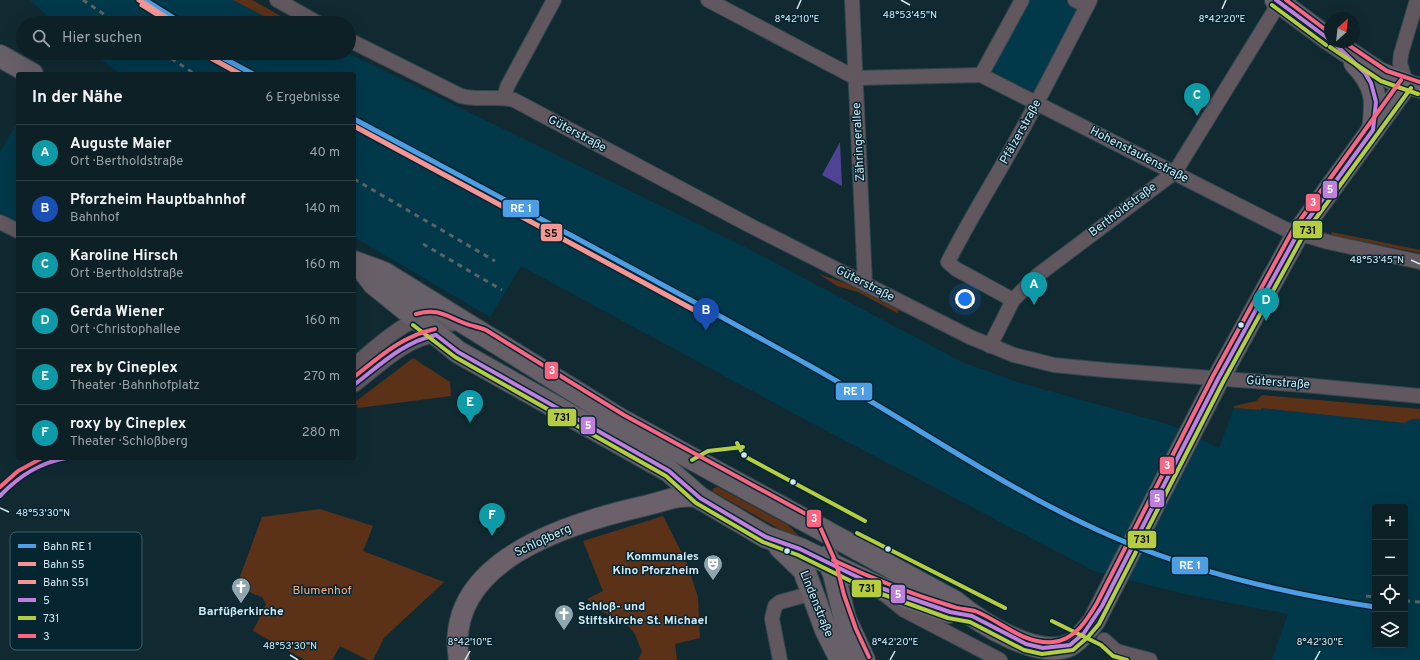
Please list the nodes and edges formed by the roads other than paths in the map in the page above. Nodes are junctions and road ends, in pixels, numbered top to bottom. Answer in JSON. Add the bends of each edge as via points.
{"nodes":[{"id":1,"x":277,"y":0,"type":"edge"},
{"id":2,"x":554,"y":0,"type":"edge"},
{"id":3,"x":708,"y":0,"type":"edge"},
{"id":4,"x":852,"y":0,"type":"edge"},
{"id":5,"x":1022,"y":0,"type":"edge"},
{"id":6,"x":1417,"y":0,"type":"edge"},
{"id":7,"x":1279,"y":1,"type":"edge"},
{"id":8,"x":1084,"y":2,"type":"edge"},
{"id":9,"x":306,"y":16,"type":"edge"},
{"id":10,"x":1324,"y":35,"type":"edge"},
{"id":11,"x":356,"y":44,"type":"edge"},
{"id":12,"x":1339,"y":48,"type":"edge"},
{"id":13,"x":1342,"y":48,"type":"edge"},
{"id":14,"x":0,"y":56,"type":"edge"},
{"id":15,"x":0,"y":72,"type":"edge"},
{"id":16,"x":28,"y":72,"type":"edge"},
{"id":17,"x":981,"y":75,"type":"junction"},
{"id":18,"x":856,"y":78,"type":"junction"},
{"id":19,"x":16,"y":81,"type":"edge"},
{"id":20,"x":1413,"y":86,"type":"edge"},
{"id":21,"x":504,"y":98,"type":"junction"},
{"id":22,"x":1036,"y":103,"type":"junction"},
{"id":23,"x":1373,"y":130,"type":"junction"},
{"id":24,"x":1175,"y":172,"type":"junction"},
{"id":25,"x":0,"y":222,"type":"edge"},
{"id":26,"x":16,"y":231,"type":"edge"},
{"id":27,"x":1298,"y":233,"type":"junction"},
{"id":28,"x":1420,"y":262,"type":"edge"},
{"id":29,"x":356,"y":263,"type":"edge"},
{"id":30,"x":865,"y":284,"type":"junction"},
{"id":31,"x":1013,"y":300,"type":"junction"},
{"id":32,"x":417,"y":320,"type":"junction"},
{"id":33,"x":436,"y":335,"type":"junction"},
{"id":34,"x":483,"y":335,"type":"junction"},
{"id":35,"x":411,"y":342,"type":"junction"},
{"id":36,"x":990,"y":346,"type":"junction"},
{"id":37,"x":356,"y":363,"type":"edge"},
{"id":38,"x":1218,"y":379,"type":"junction"},
{"id":39,"x":356,"y":383,"type":"edge"},
{"id":40,"x":1420,"y":396,"type":"edge"},
{"id":41,"x":715,"y":472,"type":"junction"},
{"id":42,"x":680,"y":480,"type":"junction"},
{"id":43,"x":700,"y":498,"type":"junction"},
{"id":44,"x":625,"y":509,"type":"junction"},
{"id":45,"x":812,"y":525,"type":"junction"},
{"id":46,"x":766,"y":537,"type":"junction"},
{"id":47,"x":883,"y":563,"type":"junction"},
{"id":48,"x":830,"y":565,"type":"junction"},
{"id":49,"x":868,"y":583,"type":"junction"},
{"id":50,"x":813,"y":593,"type":"junction"},
{"id":51,"x":841,"y":608,"type":"junction"},
{"id":52,"x":972,"y":616,"type":"junction"},
{"id":53,"x":1104,"y":640,"type":"dead end"},
{"id":54,"x":1114,"y":655,"type":"edge"},
{"id":55,"x":459,"y":660,"type":"edge"},
{"id":56,"x":780,"y":660,"type":"edge"},
{"id":57,"x":841,"y":660,"type":"edge"},
{"id":58,"x":864,"y":660,"type":"edge"},
{"id":59,"x":1000,"y":660,"type":"edge"},
{"id":60,"x":1150,"y":660,"type":"edge"}],
"edges":[{"from":1,"to":9,"type":"street"},
{"from":2,"to":21,"type":"street","via":[[507,87]]},
{"from":3,"to":18,"type":"street"},
{"from":4,"to":18,"type":"street","name":"Zähringerallee"},
{"from":5,"to":17,"type":"street"},
{"from":6,"to":20,"type":"street","via":[[1400,62]]},
{"from":7,"to":10,"type":"main road"},
{"from":7,"to":24,"type":"street","name":"Bertholdstraße"},
{"from":8,"to":22,"type":"street","name":"Pfälzerstraße"},
{"from":11,"to":21,"type":"street","name":"Güterstraße","via":[[461,96],[476,100]]},
{"from":12,"to":23,"type":"main road","via":[[1365,73],[1373,87],[1376,106]]},
{"from":13,"to":20,"type":"main road","via":[[1379,73]]},
{"from":14,"to":16,"type":"main road"},
{"from":15,"to":19,"type":"main road"},
{"from":17,"to":18,"type":"street","name":"Hohenstaufenstraße"},
{"from":17,"to":22,"type":"street","name":"Hohenstaufenstraße"},
{"from":18,"to":30,"type":"street","name":"Zähringerallee"},
{"from":20,"to":23,"type":"main road"},
{"from":21,"to":30,"type":"street","name":"Güterstraße","via":[[514,100]]},
{"from":22,"to":24,"type":"street","name":"Hohenstaufenstraße"},
{"from":22,"to":31,"type":"street","name":"Pfälzerstraße","via":[[948,262],[956,270]]},
{"from":23,"to":27,"type":"main road"},
{"from":24,"to":27,"type":"street","name":"Hohenstaufenstraße","via":[[1285,229]]},
{"from":24,"to":31,"type":"street","name":"Bertholdstraße","via":[[1038,274]]},
{"from":25,"to":26,"type":"street"},
{"from":27,"to":28,"type":"street","name":"Hohenstaufenstraße"},
{"from":27,"to":38,"type":"main road"},
{"from":29,"to":32,"type":"main road","via":[[374,284]]},
{"from":29,"to":34,"type":"main road","via":[[384,273]]},
{"from":30,"to":36,"type":"street","name":"Güterstraße"},
{"from":31,"to":36,"type":"street","name":"Bertholdstraße"},
{"from":32,"to":33,"type":"main road"},
{"from":32,"to":34,"type":"street","via":[[428,316],[436,317]]},
{"from":32,"to":35,"type":"street","via":[[417,329]]},
{"from":32,"to":37,"type":"street","via":[[398,330]]},
{"from":33,"to":35,"type":"street"},
{"from":33,"to":42,"type":"main road","via":[[458,352],[669,471]]},
{"from":34,"to":41,"type":"main road","via":[[587,400]]},
{"from":35,"to":39,"type":"street"},
{"from":36,"to":38,"type":"street","name":"Güterstraße","via":[[1023,358],[1054,365]]},
{"from":38,"to":40,"type":"street","name":"Güterstraße"},
{"from":38,"to":52,"type":"main road","via":[[1094,621],[1084,633],[1070,645],[1043,648],[1026,644]]},
{"from":41,"to":42,"type":"main road"},
{"from":41,"to":45,"type":"main road"},
{"from":42,"to":43,"type":"main road"},
{"from":42,"to":44,"type":"main road","name":"Schloßberg"},
{"from":43,"to":44,"type":"main road","name":"Schloßberg","via":[[681,496]]},
{"from":43,"to":46,"type":"main road"},
{"from":44,"to":55,"type":"main road","name":"Schloßberg","via":[[536,542],[497,566],[477,585],[462,612],[457,637]]},
{"from":45,"to":47,"type":"main road"},
{"from":45,"to":48,"type":"main road","name":"Lindenstraße"},
{"from":46,"to":48,"type":"main road","via":[[800,549]]},
{"from":46,"to":50,"type":"main road","name":"Lindenstraße","via":[[801,566]]},
{"from":47,"to":49,"type":"main road","via":[[885,570],[882,574]]},
{"from":47,"to":52,"type":"main road","via":[[956,602]]},
{"from":48,"to":49,"type":"main road"},
{"from":48,"to":51,"type":"main road","name":"Lindenstraße"},
{"from":49,"to":51,"type":"main road","via":[[851,583],[847,586]]},
{"from":49,"to":52,"type":"main road","via":[[950,612]]},
{"from":49,"to":59,"type":"street","via":[[904,610]]},
{"from":50,"to":56,"type":"street","via":[[780,602],[775,606],[772,619]]},
{"from":50,"to":57,"type":"main road","name":"Lindenstraße","via":[[826,630]]},
{"from":51,"to":58,"type":"main road","name":"Lindenstraße"},
{"from":53,"to":54,"type":"street"},
{"from":54,"to":60,"type":"street"}]}
